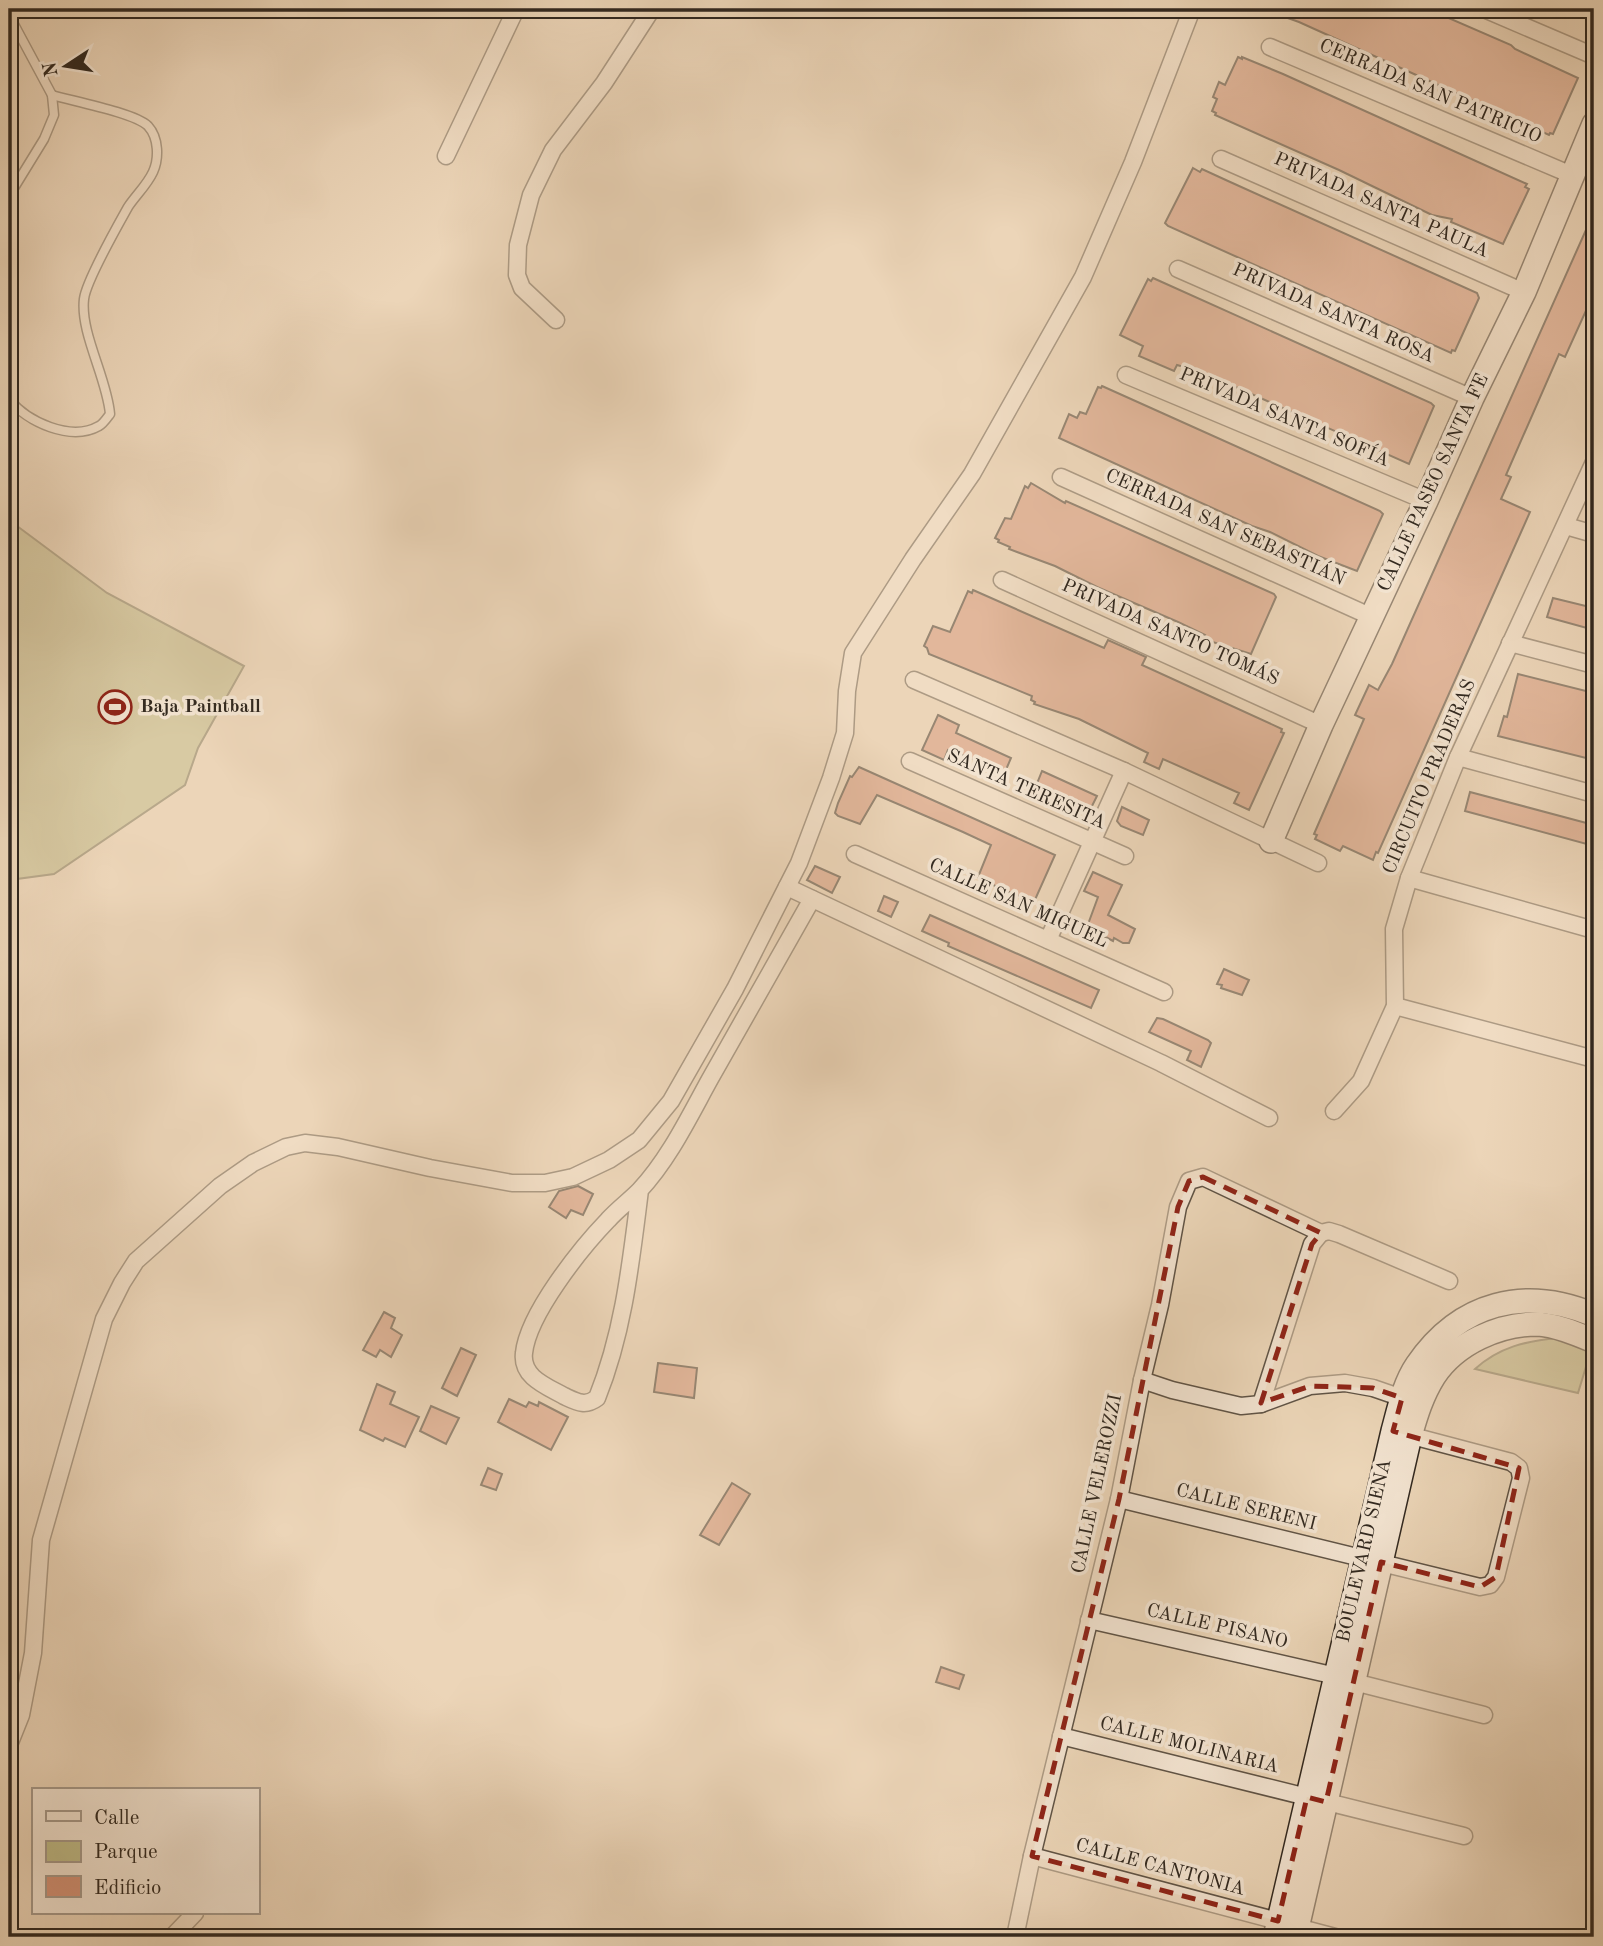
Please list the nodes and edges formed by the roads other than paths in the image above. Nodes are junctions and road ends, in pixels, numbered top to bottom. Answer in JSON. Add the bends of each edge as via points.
{"nodes":[{"id":1,"x":516,"y":9,"type":"edge"},
{"id":2,"x":652,"y":9,"type":"edge"},
{"id":3,"x":1192,"y":9,"type":"edge"},
{"id":4,"x":1484,"y":9,"type":"edge"},
{"id":5,"x":9,"y":15,"type":"edge"},
{"id":6,"x":1270,"y":47,"type":"dead end"},
{"id":7,"x":1594,"y":56,"type":"edge"},
{"id":8,"x":52,"y":95,"type":"junction"},
{"id":9,"x":1594,"y":124,"type":"edge"},
{"id":10,"x":446,"y":156,"type":"dead end"},
{"id":11,"x":1221,"y":159,"type":"dead end"},
{"id":12,"x":1574,"y":176,"type":"junction"},
{"id":13,"x":9,"y":196,"type":"edge"},
{"id":14,"x":1178,"y":269,"type":"dead end"},
{"id":15,"x":1524,"y":292,"type":"junction"},
{"id":16,"x":556,"y":320,"type":"dead end"},
{"id":17,"x":1126,"y":374,"type":"dead end"},
{"id":18,"x":1472,"y":398,"type":"junction"},
{"id":19,"x":9,"y":399,"type":"edge"},
{"id":20,"x":1594,"y":462,"type":"edge"},
{"id":21,"x":1061,"y":477,"type":"dead end"},
{"id":22,"x":1426,"y":501,"type":"junction"},
{"id":23,"x":1566,"y":526,"type":"junction"},
{"id":24,"x":1594,"y":534,"type":"edge"},
{"id":25,"x":1002,"y":580,"type":"dead end"},
{"id":26,"x":1372,"y":617,"type":"junction"},
{"id":27,"x":1510,"y":643,"type":"junction"},
{"id":28,"x":1594,"y":665,"type":"edge"},
{"id":29,"x":914,"y":680,"type":"dead end"},
{"id":30,"x":1321,"y":725,"type":"junction"},
{"id":31,"x":1458,"y":757,"type":"junction"},
{"id":32,"x":910,"y":761,"type":"dead end"},
{"id":33,"x":1124,"y":771,"type":"junction"},
{"id":34,"x":1594,"y":794,"type":"edge"},
{"id":35,"x":1272,"y":841,"type":"junction"},
{"id":36,"x":1092,"y":842,"type":"junction"},
{"id":37,"x":855,"y":854,"type":"dead end"},
{"id":38,"x":1125,"y":856,"type":"dead end"},
{"id":39,"x":1318,"y":863,"type":"dead end"},
{"id":40,"x":1409,"y":878,"type":"junction"},
{"id":41,"x":787,"y":887,"type":"junction"},
{"id":42,"x":812,"y":899,"type":"junction"},
{"id":43,"x":1594,"y":930,"type":"edge"},
{"id":44,"x":1048,"y":940,"type":"junction"},
{"id":45,"x":1164,"y":992,"type":"dead end"},
{"id":46,"x":1395,"y":1006,"type":"junction"},
{"id":47,"x":1594,"y":1059,"type":"edge"},
{"id":48,"x":1334,"y":1111,"type":"dead end"},
{"id":49,"x":1269,"y":1118,"type":"dead end"},
{"id":50,"x":640,"y":1190,"type":"junction"},
{"id":51,"x":1321,"y":1233,"type":"junction"},
{"id":52,"x":1450,"y":1281,"type":"dead end"},
{"id":53,"x":1594,"y":1315,"type":"edge"},
{"id":54,"x":1594,"y":1341,"type":"edge"},
{"id":55,"x":1142,"y":1380,"type":"junction"},
{"id":56,"x":1402,"y":1398,"type":"junction"},
{"id":57,"x":1261,"y":1404,"type":"junction"},
{"id":58,"x":1401,"y":1434,"type":"junction"},
{"id":59,"x":1119,"y":1499,"type":"junction"},
{"id":60,"x":1372,"y":1560,"type":"junction"},
{"id":61,"x":1089,"y":1620,"type":"junction"},
{"id":62,"x":1345,"y":1679,"type":"junction"},
{"id":63,"x":1484,"y":1715,"type":"dead end"},
{"id":64,"x":1061,"y":1736,"type":"junction"},
{"id":65,"x":9,"y":1745,"type":"edge"},
{"id":66,"x":1316,"y":1799,"type":"junction"},
{"id":67,"x":1465,"y":1836,"type":"dead end"},
{"id":68,"x":1032,"y":1856,"type":"junction"},
{"id":69,"x":194,"y":1914,"type":"edge"},
{"id":70,"x":1286,"y":1931,"type":"edge"},
{"id":71,"x":173,"y":1937,"type":"edge"},
{"id":72,"x":1015,"y":1937,"type":"edge"},
{"id":73,"x":1335,"y":1937,"type":"edge"}],
"edges":[{"from":1,"to":10,"type":"street"},
{"from":2,"to":16,"type":"street","via":[[553,150],[531,195],[518,245],[517,275],[522,288]]},
{"from":3,"to":41,"type":"street","via":[[1083,276],[972,474],[853,653],[845,733]]},
{"from":4,"to":7,"type":"street"},
{"from":5,"to":8,"type":"lane"},
{"from":6,"to":12,"type":"street","name":"CERRADA SAN PATRICIO"},
{"from":8,"to":13,"type":"lane","via":[[54,115],[44,139]]},
{"from":8,"to":19,"type":"lane","via":[[135,118],[148,126],[155,138],[157,159],[84,298],[85,319],[110,414],[100,426],[76,433],[43,424]]},
{"from":9,"to":12,"type":"street","name":"CALLE PASEO SANTA FE"},
{"from":11,"to":15,"type":"street","name":"PRIVADA SANTA PAULA"},
{"from":12,"to":15,"type":"street","name":"CALLE PASEO SANTA FE"},
{"from":14,"to":18,"type":"street","name":"PRIVADA SANTA ROSA"},
{"from":15,"to":18,"type":"street","name":"CALLE PASEO SANTA FE"},
{"from":17,"to":22,"type":"street","name":"PRIVADA SANTA SOFÍA"},
{"from":18,"to":22,"type":"street","name":"CALLE PASEO SANTA FE"},
{"from":20,"to":23,"type":"street","name":"CIRCUITO PRADERAS"},
{"from":21,"to":26,"type":"street","name":"CERRADA SAN SEBASTIÁN"},
{"from":22,"to":26,"type":"street","name":"CALLE PASEO SANTA FE"},
{"from":23,"to":24,"type":"street"},
{"from":23,"to":27,"type":"street","name":"CIRCUITO PRADERAS"},
{"from":25,"to":30,"type":"street","name":"PRIVADA SANTO TOMÁS"},
{"from":26,"to":30,"type":"street","name":"CALLE PASEO SANTA FE"},
{"from":27,"to":28,"type":"street"},
{"from":27,"to":31,"type":"street","name":"CIRCUITO PRADERAS"},
{"from":29,"to":33,"type":"street"},
{"from":30,"to":35,"type":"street","name":"CALLE PASEO SANTA FE"},
{"from":31,"to":34,"type":"street"},
{"from":31,"to":40,"type":"street","name":"CIRCUITO PRADERAS"},
{"from":32,"to":36,"type":"street","name":"SANTA TERESITA"},
{"from":33,"to":35,"type":"street"},
{"from":33,"to":36,"type":"street"},
{"from":35,"to":39,"type":"street"},
{"from":36,"to":38,"type":"street","name":"SANTA TERESITA"},
{"from":36,"to":44,"type":"street"},
{"from":37,"to":44,"type":"street","name":"CALLE SAN MIGUEL"},
{"from":40,"to":43,"type":"street"},
{"from":40,"to":46,"type":"street","name":"CIRCUITO PRADERAS","via":[[1394,929]]},
{"from":41,"to":42,"type":"street"},
{"from":41,"to":65,"type":"street","via":[[671,1101],[639,1140],[609,1160],[573,1177],[512,1183],[338,1147],[305,1143],[286,1147],[220,1186],[136,1261],[104,1319],[41,1540],[33,1653],[21,1715]]},
{"from":42,"to":49,"type":"street"},
{"from":42,"to":50,"type":"street","via":[[675,1141]]},
{"from":44,"to":45,"type":"street","name":"CALLE SAN MIGUEL"},
{"from":46,"to":47,"type":"street"},
{"from":46,"to":48,"type":"street","name":"CIRCUITO PRADERAS","via":[[1361,1081]]},
{"from":50,"to":50,"type":"street","via":[[608,1220],[551,1291],[526,1343],[525,1365],[530,1375],[579,1403],[597,1398],[616,1344]]},
{"from":51,"to":52,"type":"street","via":[[1339,1234]]},
{"from":51,"to":55,"type":"street","name":"CALLE VELEROZZI","via":[[1203,1177],[1189,1181],[1178,1207]]},
{"from":51,"to":57,"type":"street","via":[[1312,1244]]},
{"from":53,"to":56,"type":"street","name":"BOULEVARD SIENA","via":[[1538,1300],[1504,1302],[1471,1315],[1444,1332],[1416,1366]]},
{"from":54,"to":58,"type":"street","name":"BOULEVARD SIENA","via":[[1539,1324],[1510,1326],[1482,1336],[1457,1351],[1436,1374]]},
{"from":55,"to":57,"type":"street","via":[[1241,1406]]},
{"from":55,"to":59,"type":"street","name":"CALLE VELEROZZI"},
{"from":56,"to":57,"type":"street","via":[[1345,1383],[1310,1386]]},
{"from":56,"to":58,"type":"street","name":"BOULEVARD SIENA"},
{"from":58,"to":60,"type":"street","name":"BOULEVARD SIENA"},
{"from":58,"to":60,"type":"street","name":"CALLE SERENI","via":[[1511,1462],[1519,1468],[1521,1478],[1496,1577],[1490,1585],[1480,1587]]},
{"from":59,"to":60,"type":"street","name":"CALLE SERENI"},
{"from":59,"to":61,"type":"street","name":"CALLE VELEROZZI"},
{"from":60,"to":62,"type":"street","name":"BOULEVARD SIENA"},
{"from":61,"to":62,"type":"street","name":"CALLE PISANO"},
{"from":61,"to":64,"type":"street","name":"CALLE VELEROZZI"},
{"from":62,"to":63,"type":"street","name":"CALLE PISANO"},
{"from":62,"to":66,"type":"street","name":"BOULEVARD SIENA"},
{"from":64,"to":66,"type":"street","name":"CALLE MOLINARIA"},
{"from":64,"to":68,"type":"street","name":"CALLE VELEROZZI"},
{"from":66,"to":67,"type":"street","name":"CALLE MOLINARIA"},
{"from":66,"to":70,"type":"street","name":"BOULEVARD SIENA"},
{"from":68,"to":70,"type":"street","name":"CALLE CANTONIA"},
{"from":68,"to":72,"type":"street","name":"CALLE VELEROZZI"},
{"from":69,"to":71,"type":"street"},
{"from":70,"to":73,"type":"street","name":"CALLE CANTONIA"}]}
